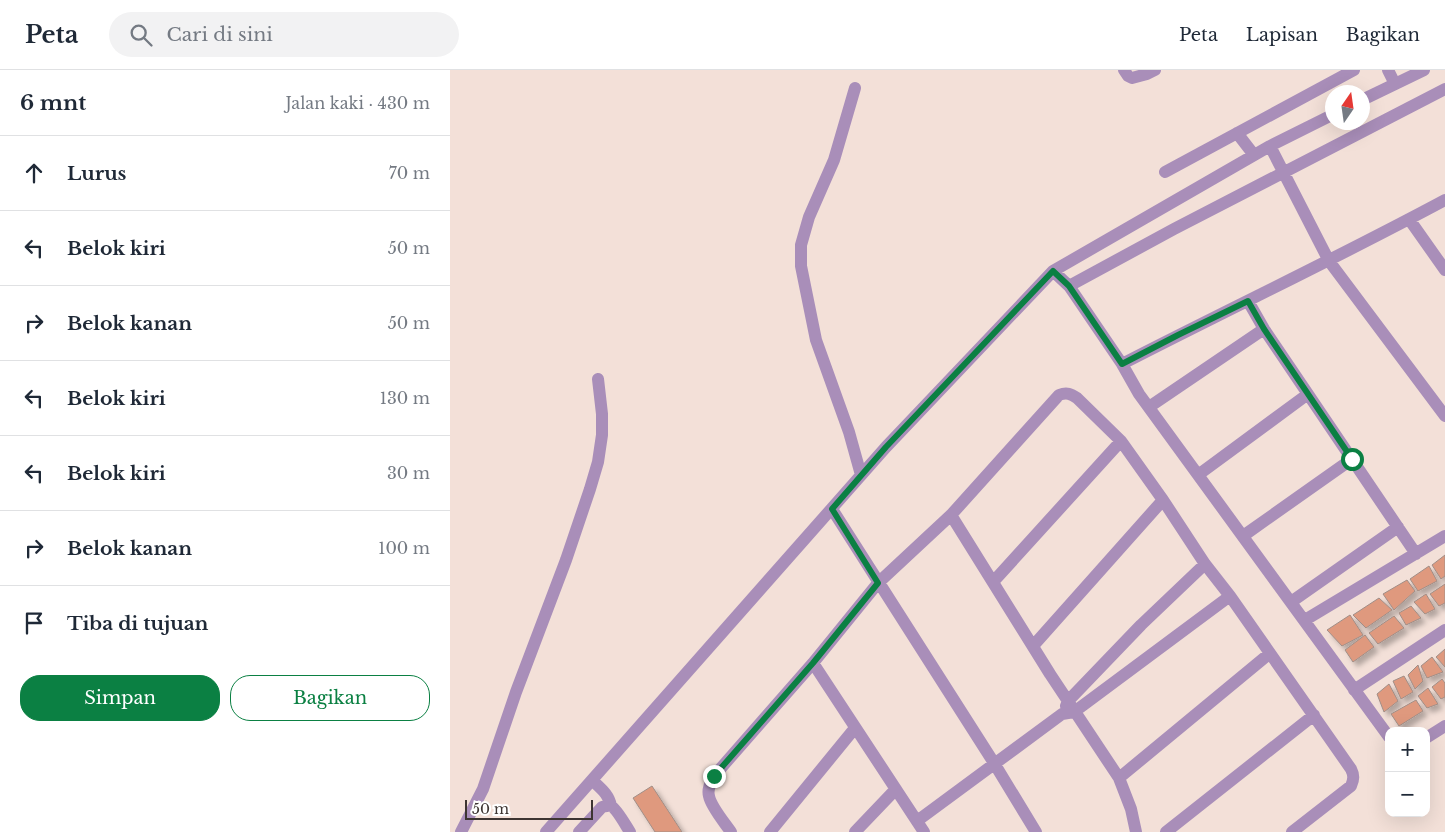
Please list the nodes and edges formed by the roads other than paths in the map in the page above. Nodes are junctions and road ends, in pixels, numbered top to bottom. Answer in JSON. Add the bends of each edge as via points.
{"nodes":[{"id":1,"x":1124,"y":70,"type":"edge"},
{"id":2,"x":1156,"y":70,"type":"edge"},
{"id":3,"x":1354,"y":70,"type":"edge"},
{"id":4,"x":1388,"y":70,"type":"edge"},
{"id":5,"x":1424,"y":70,"type":"edge"},
{"id":6,"x":1395,"y":84,"type":"junction"},
{"id":7,"x":855,"y":88,"type":"dead end"},
{"id":8,"x":1445,"y":89,"type":"edge"},
{"id":9,"x":1370,"y":96,"type":"edge"},
{"id":10,"x":1325,"y":118,"type":"edge"},
{"id":11,"x":1237,"y":133,"type":"junction"},
{"id":12,"x":1270,"y":146,"type":"junction"},
{"id":13,"x":1254,"y":155,"type":"junction"},
{"id":14,"x":1165,"y":172,"type":"dead end"},
{"id":15,"x":1284,"y":172,"type":"junction"},
{"id":16,"x":1445,"y":200,"type":"edge"},
{"id":17,"x":1409,"y":219,"type":"junction"},
{"id":18,"x":1329,"y":261,"type":"junction"},
{"id":19,"x":1445,"y":270,"type":"edge"},
{"id":20,"x":1053,"y":271,"type":"junction"},
{"id":21,"x":1069,"y":286,"type":"junction"},
{"id":22,"x":1248,"y":301,"type":"junction"},
{"id":23,"x":1264,"y":329,"type":"junction"},
{"id":24,"x":1122,"y":364,"type":"junction"},
{"id":25,"x":598,"y":379,"type":"dead end"},
{"id":26,"x":1308,"y":394,"type":"junction"},
{"id":27,"x":1149,"y":407,"type":"junction"},
{"id":28,"x":1445,"y":416,"type":"edge"},
{"id":29,"x":1121,"y":440,"type":"junction"},
{"id":30,"x":1352,"y":459,"type":"junction"},
{"id":31,"x":861,"y":475,"type":"junction"},
{"id":32,"x":1198,"y":476,"type":"junction"},
{"id":33,"x":1163,"y":500,"type":"junction"},
{"id":34,"x":832,"y":509,"type":"junction"},
{"id":35,"x":951,"y":515,"type":"junction"},
{"id":36,"x":1398,"y":527,"type":"junction"},
{"id":37,"x":1243,"y":536,"type":"junction"},
{"id":38,"x":1445,"y":536,"type":"edge"},
{"id":39,"x":1416,"y":554,"type":"junction"},
{"id":40,"x":1205,"y":564,"type":"junction"},
{"id":41,"x":993,"y":582,"type":"junction"},
{"id":42,"x":878,"y":583,"type":"junction"},
{"id":43,"x":1230,"y":596,"type":"junction"},
{"id":44,"x":1291,"y":602,"type":"junction"},
{"id":45,"x":1305,"y":620,"type":"junction"},
{"id":46,"x":1445,"y":630,"type":"edge"},
{"id":47,"x":1033,"y":646,"type":"junction"},
{"id":48,"x":1270,"y":653,"type":"junction"},
{"id":49,"x":813,"y":663,"type":"junction"},
{"id":50,"x":1354,"y":690,"type":"junction"},
{"id":51,"x":1068,"y":700,"type":"junction"},
{"id":52,"x":1068,"y":713,"type":"junction"},
{"id":53,"x":1314,"y":715,"type":"junction"},
{"id":54,"x":1445,"y":726,"type":"edge"},
{"id":55,"x":855,"y":728,"type":"junction"},
{"id":56,"x":1385,"y":732,"type":"edge"},
{"id":57,"x":1430,"y":735,"type":"edge"},
{"id":58,"x":994,"y":763,"type":"junction"},
{"id":59,"x":1119,"y":778,"type":"junction"},
{"id":60,"x":592,"y":780,"type":"junction"},
{"id":61,"x":896,"y":789,"type":"junction"},
{"id":62,"x":611,"y":806,"type":"junction"},
{"id":63,"x":921,"y":827,"type":"edge"},
{"id":64,"x":460,"y":832,"type":"edge"},
{"id":65,"x":546,"y":832,"type":"edge"},
{"id":66,"x":579,"y":832,"type":"edge"},
{"id":67,"x":630,"y":832,"type":"edge"},
{"id":68,"x":731,"y":832,"type":"edge"},
{"id":69,"x":770,"y":832,"type":"edge"},
{"id":70,"x":855,"y":832,"type":"edge"},
{"id":71,"x":1036,"y":832,"type":"edge"},
{"id":72,"x":1136,"y":832,"type":"edge"},
{"id":73,"x":1166,"y":832,"type":"edge"},
{"id":74,"x":1292,"y":832,"type":"edge"}],
"edges":[{"from":1,"to":2,"type":"street","via":[[1132,78]]},
{"from":3,"to":11,"type":"street"},
{"from":4,"to":6,"type":"street"},
{"from":5,"to":6,"type":"street"},
{"from":6,"to":9,"type":"street"},
{"from":7,"to":31,"type":"street","via":[[834,160],[808,217],[801,245],[801,266],[816,340]]},
{"from":8,"to":15,"type":"street"},
{"from":10,"to":12,"type":"street"},
{"from":11,"to":13,"type":"street"},
{"from":11,"to":14,"type":"street"},
{"from":12,"to":13,"type":"street"},
{"from":12,"to":15,"type":"street"},
{"from":13,"to":20,"type":"street"},
{"from":15,"to":18,"type":"street"},
{"from":15,"to":21,"type":"street"},
{"from":16,"to":17,"type":"street"},
{"from":17,"to":18,"type":"street"},
{"from":17,"to":19,"type":"street"},
{"from":18,"to":22,"type":"street"},
{"from":18,"to":28,"type":"street"},
{"from":20,"to":21,"type":"street"},
{"from":20,"to":31,"type":"street"},
{"from":21,"to":24,"type":"street"},
{"from":22,"to":23,"type":"street"},
{"from":22,"to":24,"type":"street"},
{"from":23,"to":26,"type":"street"},
{"from":23,"to":27,"type":"street"},
{"from":24,"to":27,"type":"street"},
{"from":25,"to":64,"type":"street","via":[[602,435],[590,489],[483,789]]},
{"from":26,"to":30,"type":"street"},
{"from":26,"to":32,"type":"street"},
{"from":27,"to":32,"type":"street"},
{"from":29,"to":33,"type":"street"},
{"from":29,"to":35,"type":"street","via":[[1072,394],[1059,395]]},
{"from":29,"to":41,"type":"street"},
{"from":30,"to":36,"type":"street"},
{"from":30,"to":37,"type":"street"},
{"from":31,"to":34,"type":"street"},
{"from":32,"to":37,"type":"street"},
{"from":33,"to":40,"type":"street"},
{"from":33,"to":47,"type":"street"},
{"from":34,"to":42,"type":"street"},
{"from":34,"to":60,"type":"street"},
{"from":35,"to":41,"type":"street"},
{"from":35,"to":42,"type":"street"},
{"from":36,"to":39,"type":"street"},
{"from":36,"to":44,"type":"street"},
{"from":37,"to":44,"type":"street"},
{"from":38,"to":39,"type":"street"},
{"from":39,"to":45,"type":"street"},
{"from":40,"to":43,"type":"street"},
{"from":40,"to":51,"type":"street"},
{"from":41,"to":47,"type":"street"},
{"from":42,"to":49,"type":"street"},
{"from":42,"to":58,"type":"street"},
{"from":43,"to":48,"type":"street"},
{"from":43,"to":52,"type":"street"},
{"from":44,"to":45,"type":"street"},
{"from":45,"to":50,"type":"street"},
{"from":46,"to":50,"type":"street"},
{"from":47,"to":51,"type":"street"},
{"from":48,"to":53,"type":"street"},
{"from":48,"to":59,"type":"street"},
{"from":49,"to":55,"type":"street"},
{"from":49,"to":68,"type":"street","via":[[714,776],[708,796]]},
{"from":50,"to":56,"type":"street"},
{"from":51,"to":52,"type":"street"},
{"from":52,"to":58,"type":"street"},
{"from":52,"to":59,"type":"street"},
{"from":53,"to":73,"type":"street"},
{"from":53,"to":74,"type":"street","via":[[1351,769],[1354,780],[1351,786]]},
{"from":54,"to":57,"type":"street"},
{"from":55,"to":61,"type":"street"},
{"from":55,"to":69,"type":"street"},
{"from":58,"to":63,"type":"street"},
{"from":58,"to":71,"type":"street"},
{"from":59,"to":72,"type":"street"},
{"from":60,"to":62,"type":"street","via":[[606,793]]},
{"from":60,"to":65,"type":"street"},
{"from":61,"to":63,"type":"street"},
{"from":61,"to":70,"type":"street"},
{"from":62,"to":66,"type":"street","via":[[602,807]]},
{"from":62,"to":67,"type":"street"}]}
